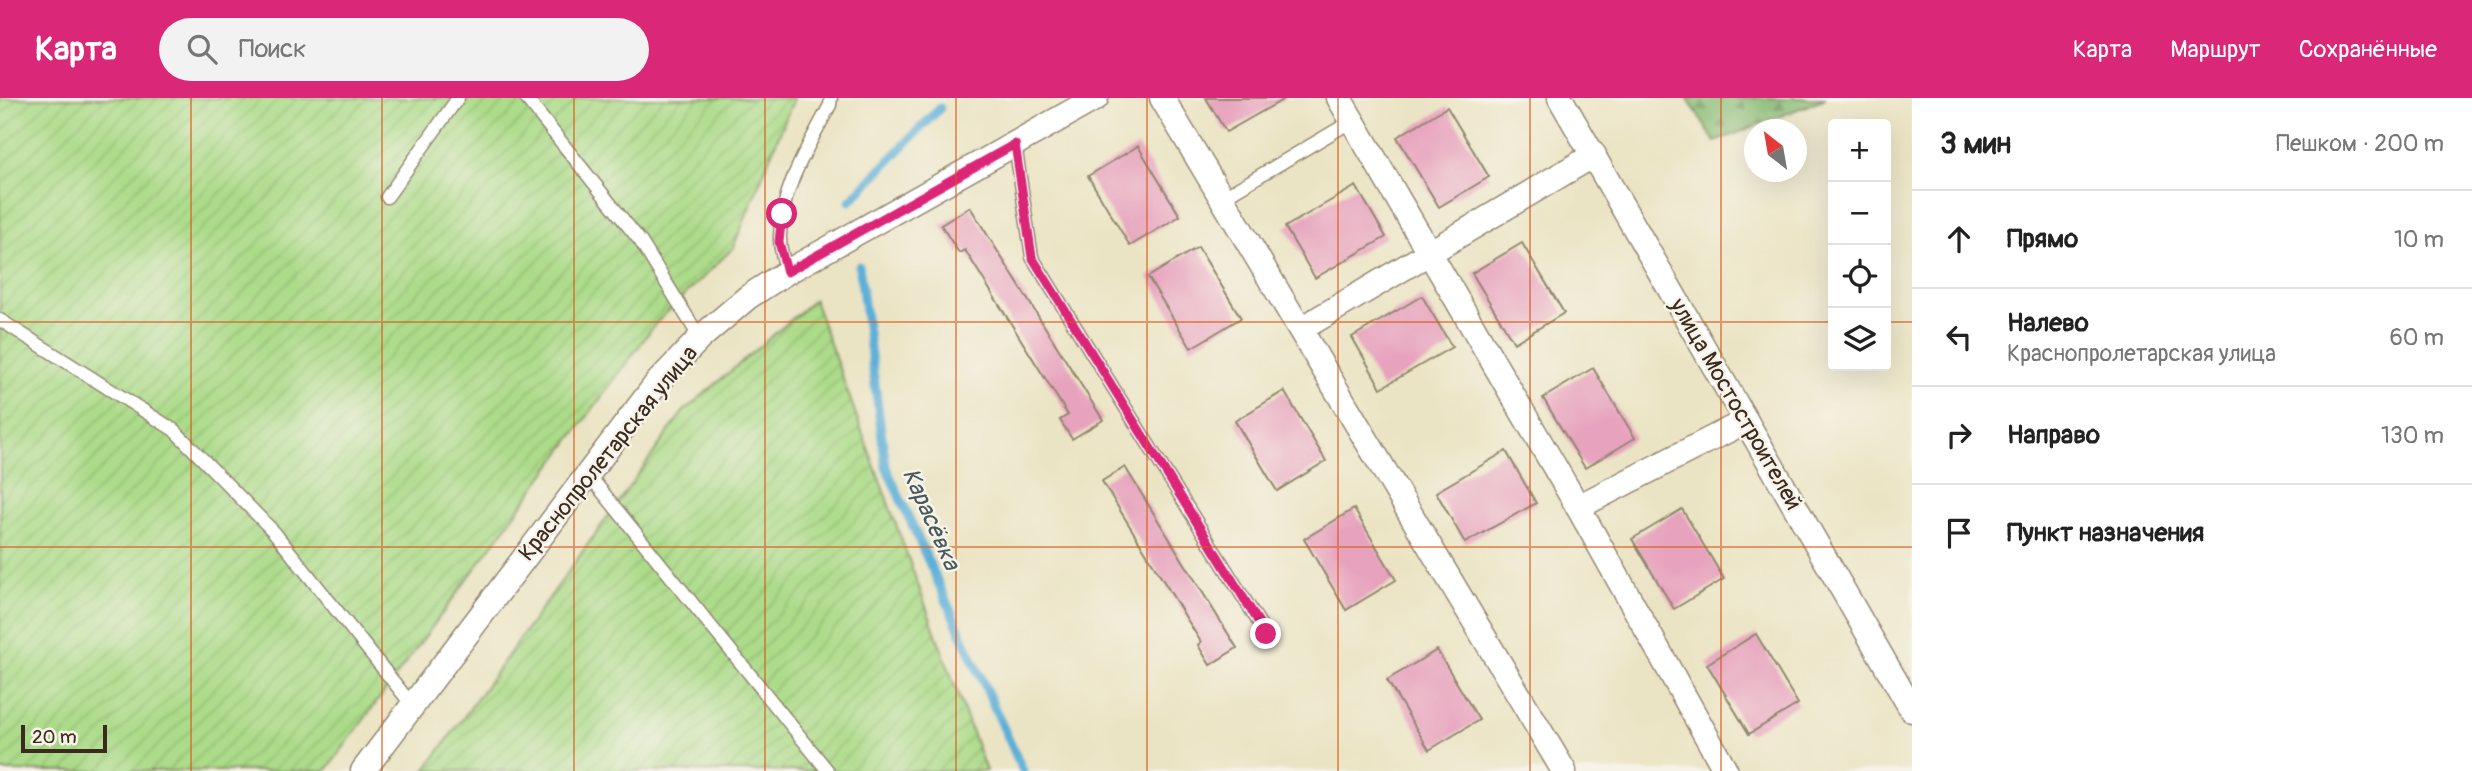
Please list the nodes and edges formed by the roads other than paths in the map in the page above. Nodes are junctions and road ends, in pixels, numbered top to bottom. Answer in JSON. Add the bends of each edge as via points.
{"nodes":[{"id":1,"x":458,"y":98,"type":"edge"},
{"id":2,"x":527,"y":98,"type":"edge"},
{"id":3,"x":831,"y":98,"type":"edge"},
{"id":4,"x":1096,"y":98,"type":"edge"},
{"id":5,"x":1162,"y":98,"type":"edge"},
{"id":6,"x":1339,"y":98,"type":"edge"},
{"id":7,"x":1560,"y":98,"type":"edge"},
{"id":8,"x":1063,"y":106,"type":"edge"},
{"id":9,"x":1352,"y":121,"type":"junction"},
{"id":10,"x":1015,"y":144,"type":"junction"},
{"id":11,"x":1594,"y":155,"type":"junction"},
{"id":12,"x":387,"y":197,"type":"dead end"},
{"id":13,"x":1222,"y":198,"type":"junction"},
{"id":14,"x":1429,"y":253,"type":"junction"},
{"id":15,"x":787,"y":272,"type":"junction"},
{"id":16,"x":0,"y":320,"type":"edge"},
{"id":17,"x":1301,"y":329,"type":"junction"},
{"id":18,"x":700,"y":338,"type":"junction"},
{"id":19,"x":1746,"y":421,"type":"junction"},
{"id":20,"x":587,"y":474,"type":"junction"},
{"id":21,"x":1578,"y":507,"type":"junction"},
{"id":22,"x":1266,"y":634,"type":"dead end"},
{"id":23,"x":412,"y":705,"type":"junction"},
{"id":24,"x":1912,"y":710,"type":"edge"},
{"id":25,"x":363,"y":771,"type":"edge"},
{"id":26,"x":828,"y":771,"type":"edge"},
{"id":27,"x":1564,"y":771,"type":"edge"},
{"id":28,"x":1726,"y":771,"type":"edge"}],
"edges":[{"from":1,"to":12,"type":"lane"},
{"from":2,"to":18,"type":"lane","via":[[641,242]]},
{"from":3,"to":15,"type":"lane","via":[[782,214],[779,242]]},
{"from":4,"to":8,"type":"street","name":"Краснопролетарская улица"},
{"from":5,"to":13,"type":"street"},
{"from":6,"to":9,"type":"street"},
{"from":7,"to":11,"type":"street","name":"улица Мостостроителей"},
{"from":8,"to":10,"type":"street","name":"Краснопролетарская улица"},
{"from":9,"to":13,"type":"lane"},
{"from":9,"to":14,"type":"street"},
{"from":10,"to":15,"type":"street","name":"Краснопролетарская улица"},
{"from":10,"to":22,"type":"lane","via":[[1032,257]]},
{"from":11,"to":14,"type":"street"},
{"from":11,"to":19,"type":"street","name":"улица Мостостроителей"},
{"from":13,"to":17,"type":"street"},
{"from":14,"to":17,"type":"street"},
{"from":14,"to":21,"type":"street"},
{"from":15,"to":18,"type":"street","name":"Краснопролетарская улица","via":[[748,297]]},
{"from":16,"to":23,"type":"lane","via":[[174,430],[274,532]]},
{"from":17,"to":27,"type":"street"},
{"from":18,"to":20,"type":"street","name":"Краснопролетарская улица","via":[[657,383]]},
{"from":19,"to":21,"type":"street"},
{"from":19,"to":24,"type":"street","name":"улица Мостостроителей"},
{"from":20,"to":23,"type":"street","name":"Краснопролетарская улица"},
{"from":20,"to":26,"type":"lane"},
{"from":21,"to":28,"type":"street"},
{"from":23,"to":25,"type":"street","name":"Краснопролетарская улица"}]}
